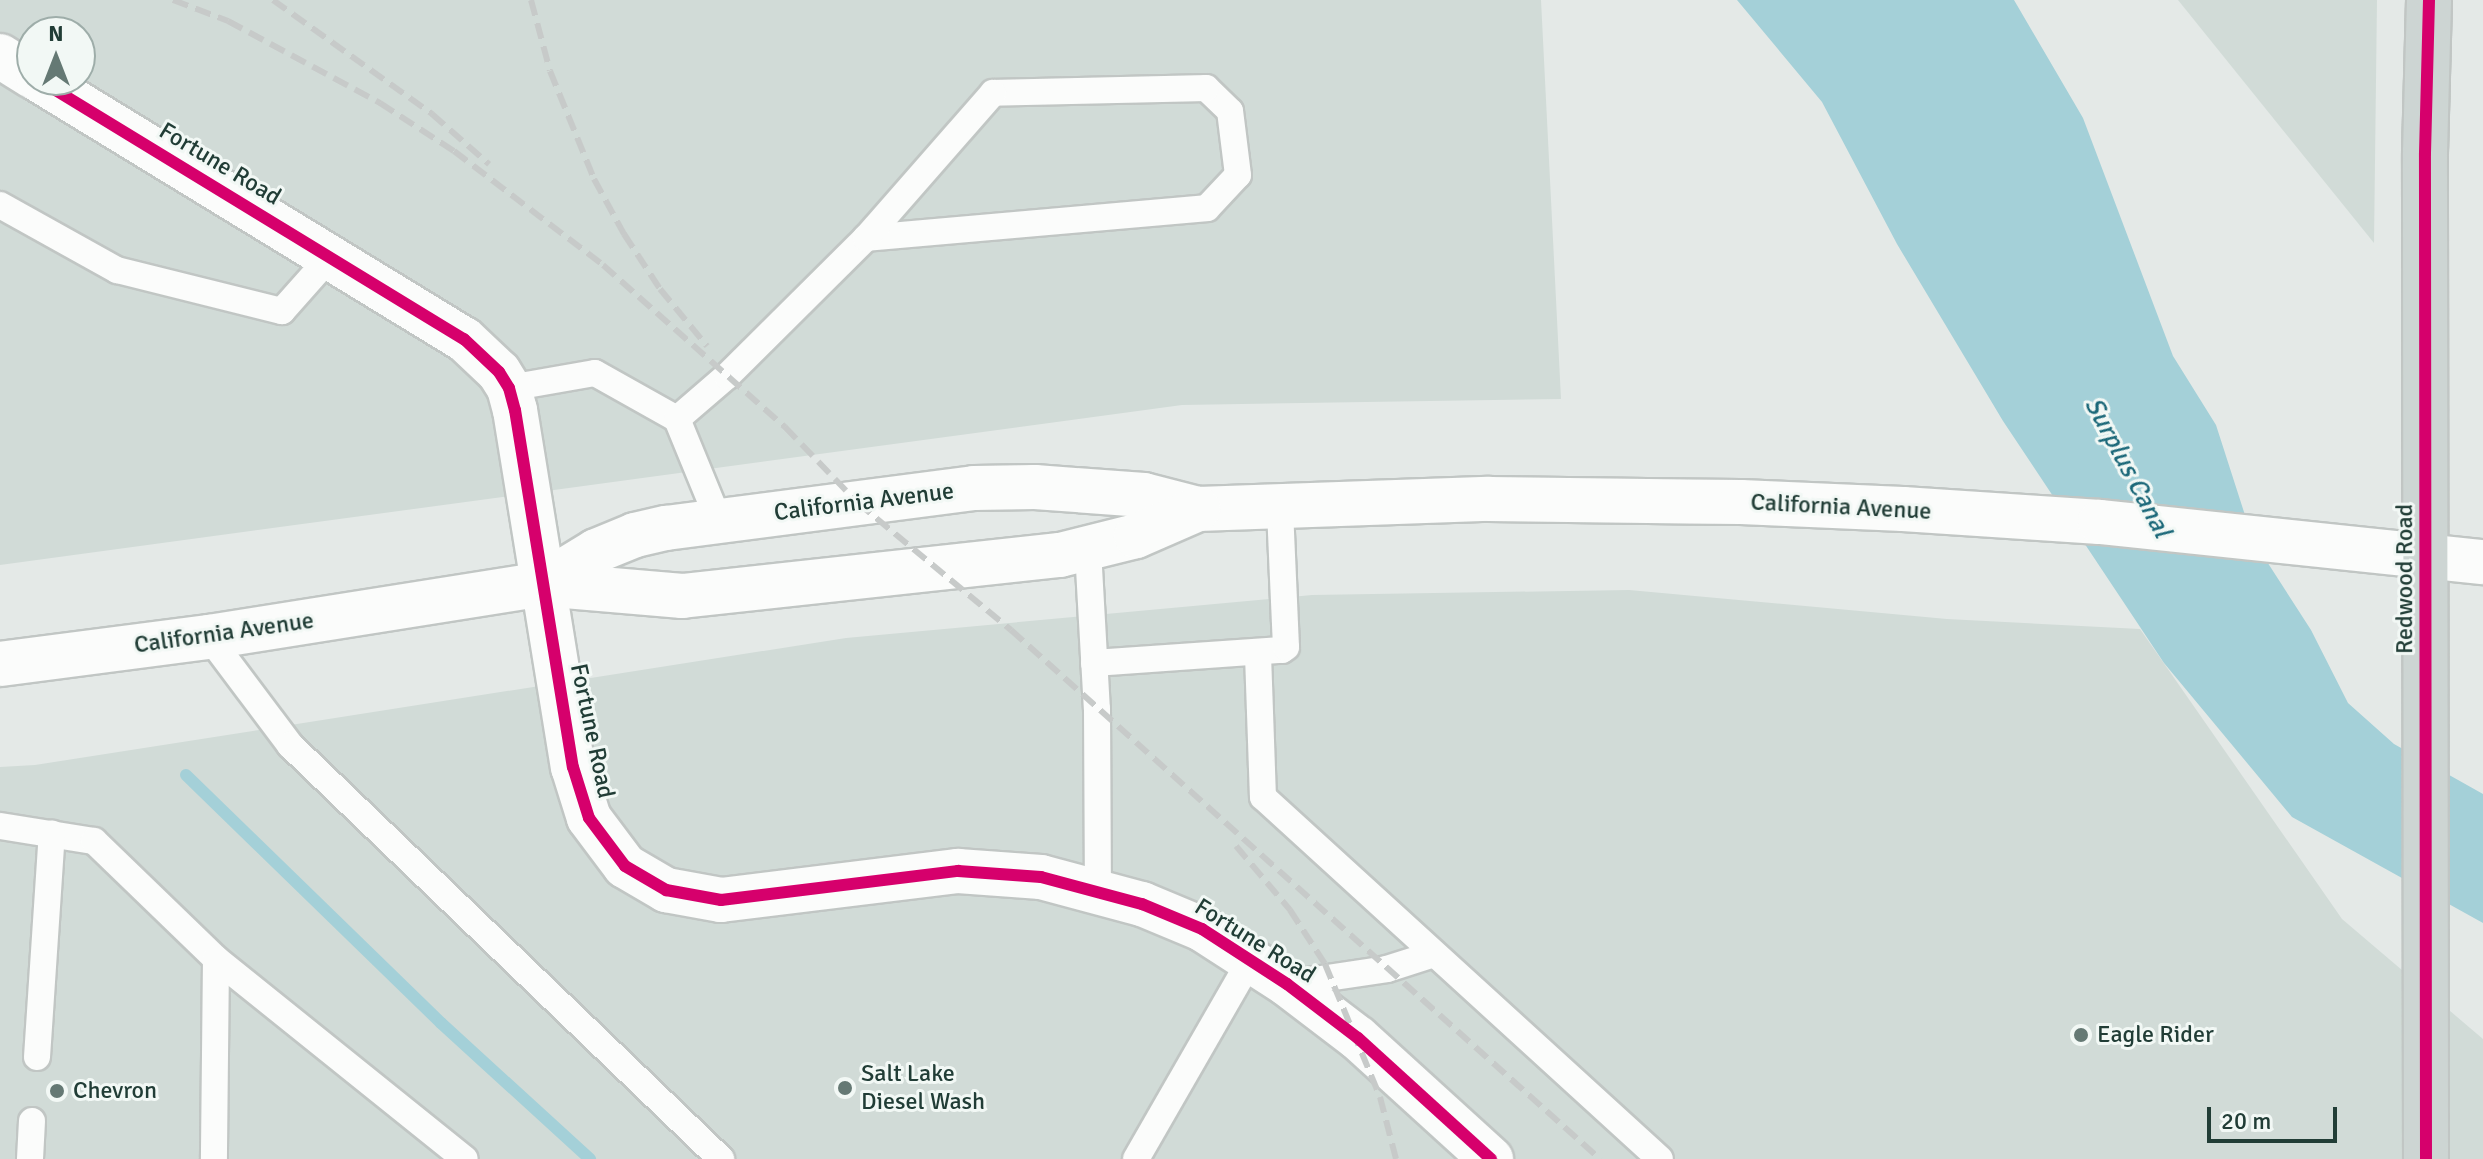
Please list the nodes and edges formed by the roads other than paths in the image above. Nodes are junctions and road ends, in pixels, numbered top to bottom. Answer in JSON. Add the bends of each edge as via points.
{"nodes":[{"id":1,"x":2429,"y":0,"type":"edge"},
{"id":2,"x":65,"y":96,"type":"edge"},
{"id":3,"x":0,"y":205,"type":"edge"},
{"id":4,"x":866,"y":238,"type":"junction"},
{"id":5,"x":330,"y":257,"type":"junction"},
{"id":6,"x":509,"y":388,"type":"junction"},
{"id":7,"x":677,"y":419,"type":"junction"},
{"id":8,"x":1280,"y":508,"type":"junction"},
{"id":9,"x":1198,"y":509,"type":"junction"},
{"id":10,"x":718,"y":519,"type":"junction"},
{"id":11,"x":1088,"y":550,"type":"junction"},
{"id":12,"x":2427,"y":554,"type":"junction"},
{"id":13,"x":2483,"y":562,"type":"edge"},
{"id":14,"x":542,"y":584,"type":"junction"},
{"id":15,"x":209,"y":637,"type":"junction"},
{"id":16,"x":1258,"y":655,"type":"junction"},
{"id":17,"x":1094,"y":663,"type":"junction"},
{"id":18,"x":0,"y":664,"type":"edge"},
{"id":19,"x":0,"y":826,"type":"edge"},
{"id":20,"x":52,"y":834,"type":"junction"},
{"id":21,"x":1098,"y":891,"type":"junction"},
{"id":22,"x":1434,"y":954,"type":"junction"},
{"id":23,"x":216,"y":959,"type":"junction"},
{"id":24,"x":1251,"y":959,"type":"junction"},
{"id":25,"x":1287,"y":984,"type":"junction"},
{"id":26,"x":37,"y":1057,"type":"dead end"},
{"id":27,"x":32,"y":1121,"type":"dead end"},
{"id":28,"x":30,"y":1159,"type":"edge"},
{"id":29,"x":214,"y":1159,"type":"edge"},
{"id":30,"x":465,"y":1159,"type":"edge"},
{"id":31,"x":721,"y":1159,"type":"edge"},
{"id":32,"x":1136,"y":1159,"type":"edge"},
{"id":33,"x":1491,"y":1159,"type":"edge"},
{"id":34,"x":1660,"y":1159,"type":"edge"},
{"id":35,"x":2426,"y":1159,"type":"edge"}],
"edges":[{"from":1,"to":12,"type":"main road","name":"Redwood Road"},
{"from":2,"to":5,"type":"main road","name":"Fortune Road"},
{"from":3,"to":5,"type":"lane","via":[[117,270],[282,311]]},
{"from":4,"to":4,"type":"lane","via":[[1207,208],[1238,175],[1230,111],[1206,88],[993,93]]},
{"from":4,"to":7,"type":"lane"},
{"from":5,"to":6,"type":"main road","name":"Fortune Road","via":[[464,339]]},
{"from":6,"to":7,"type":"lane","via":[[595,373]]},
{"from":6,"to":14,"type":"main road","name":"Fortune Road"},
{"from":7,"to":10,"type":"lane"},
{"from":8,"to":9,"type":"main road","name":"California Avenue"},
{"from":8,"to":12,"type":"main road","name":"California Avenue","via":[[1489,499],[1903,509]]},
{"from":8,"to":16,"type":"lane","via":[[1286,647]]},
{"from":9,"to":10,"type":"main road","name":"California Avenue","via":[[1129,493],[974,488]]},
{"from":9,"to":11,"type":"main road","name":"California Avenue"},
{"from":10,"to":14,"type":"main road","name":"California Avenue","via":[[635,535],[596,551]]},
{"from":11,"to":14,"type":"main road","name":"California Avenue","via":[[682,596]]},
{"from":11,"to":17,"type":"lane"},
{"from":12,"to":13,"type":"main road","name":"California Avenue"},
{"from":12,"to":35,"type":"main road","name":"Redwood Road"},
{"from":14,"to":15,"type":"main road","name":"California Avenue"},
{"from":14,"to":21,"type":"main road","name":"Fortune Road","via":[[579,792],[604,842],[645,881],[721,900],[958,871],[1041,877]]},
{"from":15,"to":18,"type":"main road","name":"California Avenue"},
{"from":15,"to":31,"type":"lane","via":[[290,745]]},
{"from":16,"to":17,"type":"lane"},
{"from":16,"to":22,"type":"lane","via":[[1263,797]]},
{"from":17,"to":21,"type":"lane"},
{"from":19,"to":20,"type":"lane"},
{"from":20,"to":23,"type":"lane","via":[[94,841]]},
{"from":20,"to":26,"type":"lane"},
{"from":21,"to":24,"type":"main road","name":"Fortune Road","via":[[1202,929]]},
{"from":22,"to":25,"type":"lane","via":[[1387,969]]},
{"from":22,"to":34,"type":"lane"},
{"from":23,"to":29,"type":"lane"},
{"from":23,"to":30,"type":"lane"},
{"from":24,"to":25,"type":"main road","name":"Fortune Road"},
{"from":24,"to":32,"type":"lane"},
{"from":25,"to":33,"type":"main road","name":"Fortune Road","via":[[1358,1038]]},
{"from":27,"to":28,"type":"lane"}]}
